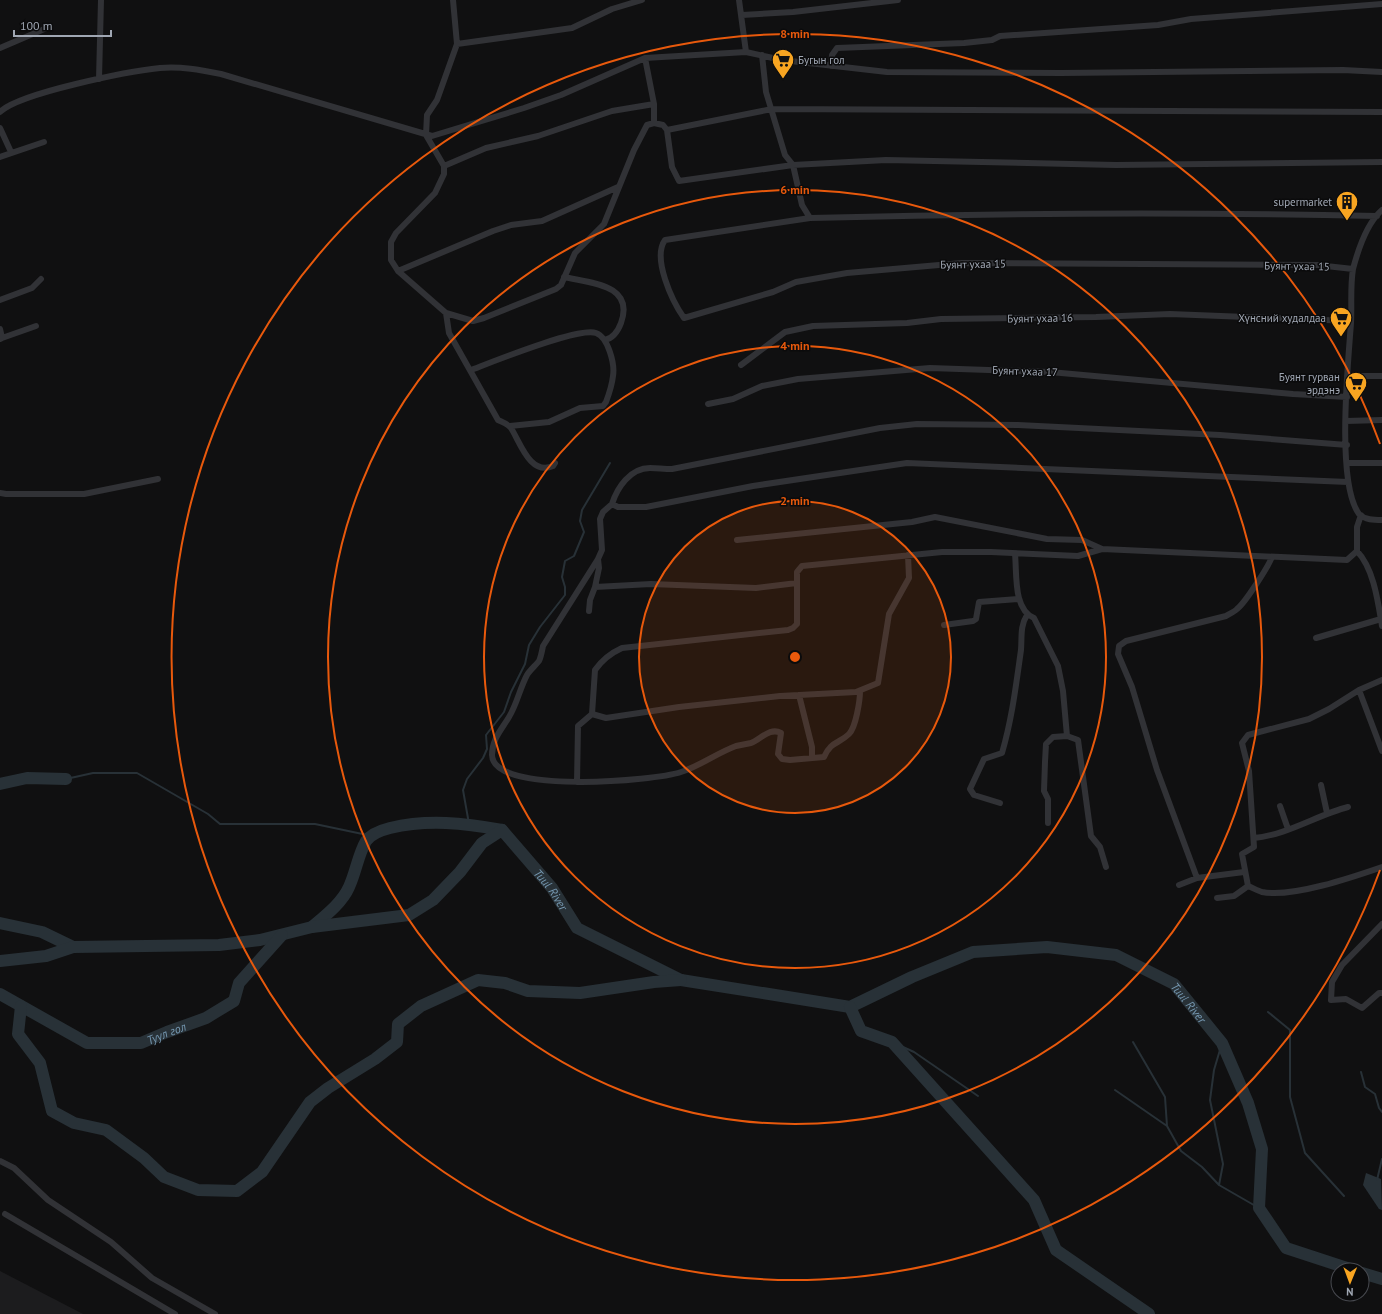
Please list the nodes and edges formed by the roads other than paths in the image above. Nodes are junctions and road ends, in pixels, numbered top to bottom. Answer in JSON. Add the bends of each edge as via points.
{"nodes":[{"id":1,"x":101,"y":0,"type":"edge"},
{"id":2,"x":453,"y":0,"type":"edge"},
{"id":3,"x":642,"y":0,"type":"edge"},
{"id":4,"x":739,"y":0,"type":"edge"},
{"id":5,"x":898,"y":0,"type":"edge"},
{"id":6,"x":1382,"y":4,"type":"edge"},
{"id":7,"x":742,"y":14,"type":"junction"},
{"id":8,"x":49,"y":27,"type":"dead end"},
{"id":9,"x":457,"y":44,"type":"junction"},
{"id":10,"x":0,"y":48,"type":"edge"},
{"id":11,"x":746,"y":52,"type":"junction"},
{"id":12,"x":762,"y":55,"type":"junction"},
{"id":13,"x":645,"y":58,"type":"junction"},
{"id":14,"x":831,"y":66,"type":"junction"},
{"id":15,"x":1382,"y":72,"type":"edge"},
{"id":16,"x":99,"y":79,"type":"junction"},
{"id":17,"x":654,"y":104,"type":"junction"},
{"id":18,"x":772,"y":109,"type":"junction"},
{"id":19,"x":0,"y":112,"type":"edge"},
{"id":20,"x":1382,"y":112,"type":"edge"},
{"id":21,"x":654,"y":123,"type":"junction"},
{"id":22,"x":0,"y":128,"type":"edge"},
{"id":23,"x":667,"y":130,"type":"junction"},
{"id":24,"x":426,"y":135,"type":"junction"},
{"id":25,"x":44,"y":142,"type":"dead end"},
{"id":26,"x":11,"y":152,"type":"junction"},
{"id":27,"x":0,"y":157,"type":"edge"},
{"id":28,"x":1382,"y":162,"type":"edge"},
{"id":29,"x":793,"y":165,"type":"junction"},
{"id":30,"x":444,"y":166,"type":"junction"},
{"id":31,"x":618,"y":187,"type":"junction"},
{"id":32,"x":1382,"y":210,"type":"edge"},
{"id":33,"x":1377,"y":216,"type":"junction"},
{"id":34,"x":810,"y":218,"type":"junction"},
{"id":35,"x":1353,"y":269,"type":"junction"},
{"id":36,"x":398,"y":271,"type":"junction"},
{"id":37,"x":564,"y":277,"type":"junction"},
{"id":38,"x":41,"y":279,"type":"dead end"},
{"id":39,"x":0,"y":300,"type":"edge"},
{"id":40,"x":446,"y":313,"type":"junction"},
{"id":41,"x":1351,"y":321,"type":"junction"},
{"id":42,"x":36,"y":326,"type":"dead end"},
{"id":43,"x":0,"y":329,"type":"edge"},
{"id":44,"x":1,"y":339,"type":"edge"},
{"id":45,"x":605,"y":340,"type":"junction"},
{"id":46,"x":741,"y":365,"type":"dead end"},
{"id":47,"x":471,"y":370,"type":"junction"},
{"id":48,"x":1347,"y":376,"type":"junction"},
{"id":49,"x":1382,"y":376,"type":"edge"},
{"id":50,"x":1346,"y":397,"type":"junction"},
{"id":51,"x":708,"y":404,"type":"dead end"},
{"id":52,"x":1346,"y":420,"type":"junction"},
{"id":53,"x":1382,"y":420,"type":"edge"},
{"id":54,"x":510,"y":426,"type":"junction"},
{"id":55,"x":1347,"y":445,"type":"junction"},
{"id":56,"x":555,"y":463,"type":"dead end"},
{"id":57,"x":1347,"y":463,"type":"junction"},
{"id":58,"x":1382,"y":463,"type":"edge"},
{"id":59,"x":158,"y":479,"type":"dead end"},
{"id":60,"x":1348,"y":482,"type":"junction"},
{"id":61,"x":0,"y":493,"type":"edge"},
{"id":62,"x":612,"y":504,"type":"junction"},
{"id":63,"x":1360,"y":515,"type":"junction"},
{"id":64,"x":1382,"y":520,"type":"edge"},
{"id":65,"x":737,"y":540,"type":"dead end"},
{"id":66,"x":1102,"y":549,"type":"junction"},
{"id":67,"x":1357,"y":551,"type":"junction"},
{"id":68,"x":1015,"y":554,"type":"junction"},
{"id":69,"x":908,"y":555,"type":"junction"},
{"id":70,"x":1272,"y":557,"type":"junction"},
{"id":71,"x":598,"y":560,"type":"junction"},
{"id":72,"x":797,"y":582,"type":"junction"},
{"id":73,"x":595,"y":587,"type":"junction"},
{"id":74,"x":1019,"y":599,"type":"junction"},
{"id":75,"x":589,"y":612,"type":"dead end"},
{"id":76,"x":1027,"y":615,"type":"junction"},
{"id":77,"x":1381,"y":619,"type":"junction"},
{"id":78,"x":944,"y":625,"type":"dead end"},
{"id":79,"x":1382,"y":626,"type":"edge"},
{"id":80,"x":1316,"y":638,"type":"dead end"},
{"id":81,"x":1382,"y":680,"type":"edge"},
{"id":82,"x":860,"y":690,"type":"junction"},
{"id":83,"x":1359,"y":690,"type":"junction"},
{"id":84,"x":799,"y":695,"type":"junction"},
{"id":85,"x":592,"y":714,"type":"junction"},
{"id":86,"x":1067,"y":736,"type":"junction"},
{"id":87,"x":1382,"y":751,"type":"edge"},
{"id":88,"x":812,"y":757,"type":"junction"},
{"id":89,"x":577,"y":782,"type":"junction"},
{"id":90,"x":1322,"y":785,"type":"dead end"},
{"id":91,"x":1000,"y":803,"type":"dead end"},
{"id":92,"x":1280,"y":806,"type":"dead end"},
{"id":93,"x":1348,"y":807,"type":"dead end"},
{"id":94,"x":1327,"y":813,"type":"junction"},
{"id":95,"x":1048,"y":823,"type":"dead end"},
{"id":96,"x":1288,"y":829,"type":"junction"},
{"id":97,"x":1254,"y":838,"type":"junction"},
{"id":98,"x":1106,"y":867,"type":"dead end"},
{"id":99,"x":1382,"y":867,"type":"edge"},
{"id":100,"x":1244,"y":872,"type":"junction"},
{"id":101,"x":1198,"y":878,"type":"junction"},
{"id":102,"x":1179,"y":885,"type":"dead end"},
{"id":103,"x":1248,"y":886,"type":"junction"},
{"id":104,"x":1217,"y":898,"type":"dead end"},
{"id":105,"x":1382,"y":924,"type":"edge"},
{"id":106,"x":1382,"y":994,"type":"edge"},
{"id":107,"x":0,"y":1161,"type":"edge"},
{"id":108,"x":5,"y":1214,"type":"dead end"},
{"id":109,"x":175,"y":1314,"type":"edge"},
{"id":110,"x":214,"y":1314,"type":"edge"}],
"edges":[{"from":1,"to":16,"type":"street"},
{"from":2,"to":9,"type":"street"},
{"from":3,"to":9,"type":"street","via":[[612,9],[572,28]]},
{"from":4,"to":7,"type":"street"},
{"from":5,"to":7,"type":"street","via":[[793,12]]},
{"from":6,"to":14,"type":"street","via":[[1191,19],[1158,25],[1000,36],[992,40],[964,43],[837,48],[832,55]]},
{"from":7,"to":11,"type":"street"},
{"from":8,"to":10,"type":"street"},
{"from":9,"to":24,"type":"street","via":[[437,100],[427,115]]},
{"from":11,"to":12,"type":"street"},
{"from":11,"to":13,"type":"street"},
{"from":12,"to":14,"type":"street"},
{"from":12,"to":18,"type":"street","via":[[766,92]]},
{"from":13,"to":17,"type":"street"},
{"from":13,"to":24,"type":"street","via":[[561,95],[432,136]]},
{"from":14,"to":15,"type":"street","via":[[887,72]]},
{"from":16,"to":19,"type":"street","via":[[16,101]]},
{"from":16,"to":24,"type":"street","via":[[161,68],[201,70]]},
{"from":17,"to":21,"type":"street"},
{"from":17,"to":30,"type":"street","via":[[612,111],[538,136],[486,148]]},
{"from":18,"to":20,"type":"street"},
{"from":18,"to":23,"type":"street"},
{"from":18,"to":29,"type":"street","via":[[784,155]]},
{"from":21,"to":23,"type":"street","via":[[663,125]]},
{"from":21,"to":31,"type":"street","via":[[647,125]]},
{"from":22,"to":26,"type":"street"},
{"from":23,"to":29,"type":"street","via":[[672,167],[679,181]]},
{"from":24,"to":30,"type":"street"},
{"from":25,"to":26,"type":"street"},
{"from":26,"to":27,"type":"street"},
{"from":28,"to":29,"type":"street","via":[[1116,165],[886,160]]},
{"from":29,"to":34,"type":"street","via":[[802,205]]},
{"from":30,"to":36,"type":"street","via":[[444,174],[436,192],[396,233],[391,242],[391,260]]},
{"from":31,"to":36,"type":"street","via":[[542,221],[511,225],[493,231]]},
{"from":31,"to":37,"type":"street","via":[[604,224],[575,253]]},
{"from":32,"to":33,"type":"street"},
{"from":33,"to":34,"type":"street","via":[[1202,212]]},
{"from":33,"to":35,"type":"street"},
{"from":34,"to":35,"type":"street","name":"Буянт ухаа 15","via":[[666,240],[662,246],[662,270],[684,318],[773,292],[796,282],[847,273],[962,263],[1317,265]]},
{"from":35,"to":41,"type":"street"},
{"from":36,"to":40,"type":"street"},
{"from":37,"to":40,"type":"street","via":[[556,289],[484,318],[473,321]]},
{"from":37,"to":45,"type":"street","via":[[608,287],[618,293],[624,312],[613,337]]},
{"from":38,"to":39,"type":"street","via":[[32,288]]},
{"from":40,"to":47,"type":"street","via":[[449,333]]},
{"from":41,"to":46,"type":"street","name":"Буянт ухаа 16","via":[[1170,314],[941,319],[907,323],[814,326],[785,332]]},
{"from":41,"to":48,"type":"street"},
{"from":42,"to":44,"type":"street"},
{"from":43,"to":44,"type":"street"},
{"from":45,"to":47,"type":"street","via":[[597,333],[585,332],[534,346]]},
{"from":45,"to":54,"type":"street","via":[[614,375],[603,406],[580,408],[549,422]]},
{"from":47,"to":54,"type":"street","via":[[498,420]]},
{"from":48,"to":49,"type":"street"},
{"from":48,"to":50,"type":"street"},
{"from":50,"to":51,"type":"street","name":"Буянт ухаа 17","via":[[1050,372],[930,368],[798,379],[762,386],[733,399]]},
{"from":50,"to":52,"type":"street"},
{"from":52,"to":53,"type":"street"},
{"from":52,"to":55,"type":"street"},
{"from":54,"to":56,"type":"street","via":[[528,459],[540,466],[553,466]]},
{"from":55,"to":57,"type":"street"},
{"from":55,"to":62,"type":"street","via":[[1018,425],[917,424],[880,428],[672,469],[649,468],[637,471],[627,478],[614,496]]},
{"from":57,"to":58,"type":"street"},
{"from":57,"to":60,"type":"street"},
{"from":59,"to":61,"type":"street","via":[[84,494]]},
{"from":60,"to":62,"type":"street","via":[[907,463],[753,486],[646,507],[618,507]]},
{"from":60,"to":63,"type":"street"},
{"from":62,"to":71,"type":"street","via":[[603,512],[600,519],[602,550]]},
{"from":63,"to":64,"type":"street","via":[[1371,520]]},
{"from":63,"to":67,"type":"street"},
{"from":65,"to":66,"type":"street","via":[[912,522],[935,517],[1047,539],[1082,540]]},
{"from":66,"to":68,"type":"street","via":[[1078,556]]},
{"from":66,"to":70,"type":"street"},
{"from":67,"to":70,"type":"street","via":[[1347,560]]},
{"from":67,"to":77,"type":"street","via":[[1366,563]]},
{"from":68,"to":69,"type":"street","via":[[949,552]]},
{"from":68,"to":74,"type":"street"},
{"from":69,"to":72,"type":"street","via":[[802,566],[797,572]]},
{"from":69,"to":82,"type":"street","via":[[909,578],[888,614],[878,683]]},
{"from":70,"to":101,"type":"street","via":[[1269,566],[1245,601],[1226,616],[1126,641],[1119,646],[1118,654],[1132,687],[1157,770]]},
{"from":71,"to":73,"type":"street"},
{"from":71,"to":89,"type":"street","via":[[543,646],[539,660],[528,674],[510,716],[493,745],[492,757],[501,769],[529,780]]},
{"from":72,"to":73,"type":"street","via":[[756,588],[651,584]]},
{"from":72,"to":85,"type":"street","via":[[797,624],[788,630],[622,648],[611,653],[595,670]]},
{"from":73,"to":75,"type":"street"},
{"from":74,"to":76,"type":"street"},
{"from":74,"to":78,"type":"street","via":[[979,602],[976,619],[973,621]]},
{"from":76,"to":86,"type":"street","via":[[1034,618],[1058,666]]},
{"from":76,"to":91,"type":"street","via":[[1022,623],[1021,650],[1010,727],[1002,753],[984,759],[970,789],[974,795]]},
{"from":77,"to":79,"type":"street"},
{"from":77,"to":80,"type":"street"},
{"from":81,"to":83,"type":"street"},
{"from":82,"to":84,"type":"street"},
{"from":82,"to":88,"type":"street","via":[[852,730],[828,747],[824,757]]},
{"from":83,"to":87,"type":"street"},
{"from":83,"to":97,"type":"street","via":[[1309,719],[1248,735],[1242,743],[1249,771]]},
{"from":84,"to":85,"type":"street","via":[[679,707],[606,718]]},
{"from":84,"to":88,"type":"street"},
{"from":85,"to":89,"type":"street","via":[[578,726]]},
{"from":86,"to":95,"type":"street","via":[[1053,736],[1046,744],[1044,791],[1048,799]]},
{"from":86,"to":98,"type":"street","via":[[1078,740],[1091,836],[1100,847]]},
{"from":88,"to":89,"type":"street","via":[[782,759],[778,754],[781,732],[770,732],[681,772],[652,778]]},
{"from":90,"to":94,"type":"street"},
{"from":92,"to":96,"type":"street"},
{"from":93,"to":94,"type":"street"},
{"from":94,"to":96,"type":"street"},
{"from":96,"to":97,"type":"street","via":[[1266,837]]},
{"from":97,"to":100,"type":"street","via":[[1254,847],[1242,854]]},
{"from":99,"to":103,"type":"street","via":[[1295,890],[1263,892]]},
{"from":100,"to":101,"type":"street"},
{"from":100,"to":103,"type":"street"},
{"from":101,"to":102,"type":"street"},
{"from":103,"to":104,"type":"street","via":[[1234,896]]},
{"from":105,"to":106,"type":"street","via":[[1342,965],[1332,982],[1331,1000],[1346,999],[1362,1008],[1379,993]]},
{"from":107,"to":110,"type":"street","via":[[14,1168],[48,1200],[111,1242],[152,1278]]},
{"from":108,"to":109,"type":"street"}]}
